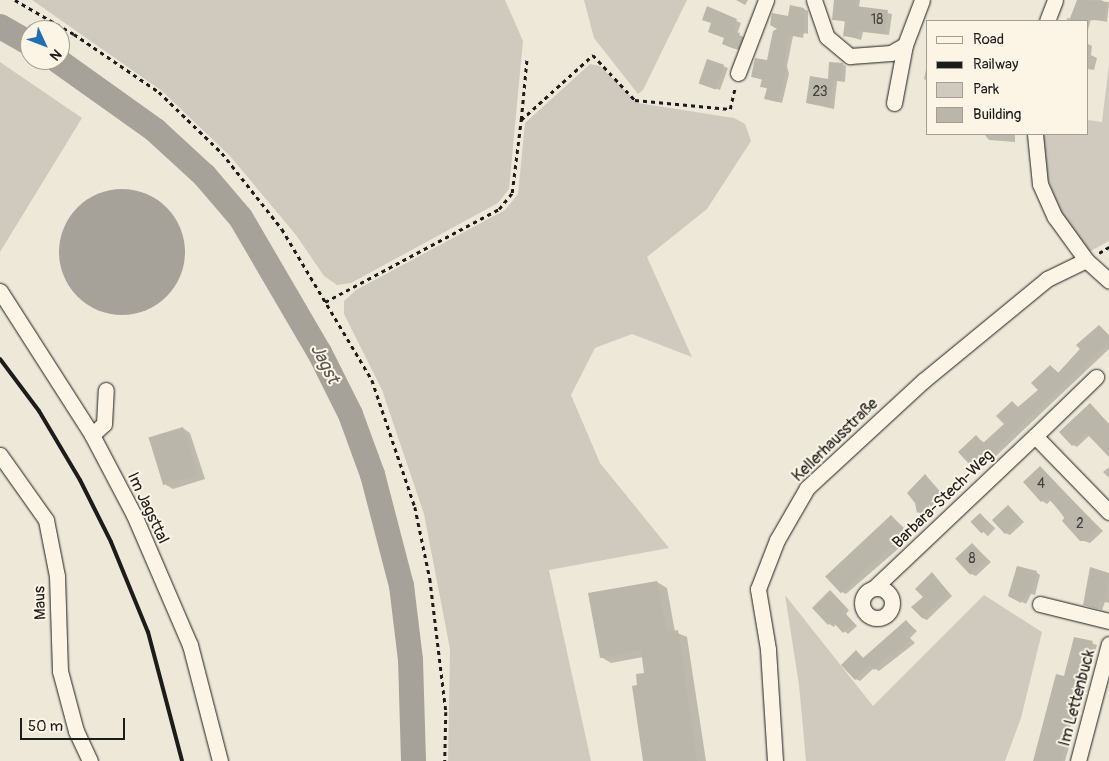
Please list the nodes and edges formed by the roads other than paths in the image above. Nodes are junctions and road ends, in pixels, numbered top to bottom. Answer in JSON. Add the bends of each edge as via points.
{"nodes":[{"id":1,"x":766,"y":0,"type":"edge"},
{"id":2,"x":814,"y":0,"type":"edge"},
{"id":3,"x":922,"y":0,"type":"edge"},
{"id":4,"x":1054,"y":0,"type":"edge"},
{"id":5,"x":1047,"y":20,"type":"edge"},
{"id":6,"x":905,"y":45,"type":"junction"},
{"id":7,"x":738,"y":73,"type":"road end"},
{"id":8,"x":894,"y":103,"type":"dead end"},
{"id":9,"x":1035,"y":135,"type":"edge"},
{"id":10,"x":1086,"y":260,"type":"junction"},
{"id":11,"x":1109,"y":281,"type":"edge"},
{"id":12,"x":0,"y":291,"type":"edge"},
{"id":13,"x":1096,"y":377,"type":"dead end"},
{"id":14,"x":106,"y":390,"type":"dead end"},
{"id":15,"x":92,"y":435,"type":"junction"},
{"id":16,"x":1035,"y":436,"type":"junction"},
{"id":17,"x":0,"y":455,"type":"edge"},
{"id":18,"x":1109,"y":512,"type":"edge"},
{"id":19,"x":874,"y":588,"type":"dead end"},
{"id":20,"x":1040,"y":604,"type":"dead end"},
{"id":21,"x":1109,"y":621,"type":"edge"},
{"id":22,"x":1109,"y":644,"type":"edge"},
{"id":23,"x":90,"y":761,"type":"edge"},
{"id":24,"x":220,"y":761,"type":"edge"},
{"id":25,"x":775,"y":761,"type":"edge"},
{"id":26,"x":1078,"y":761,"type":"edge"}],
"edges":[{"from":1,"to":7,"type":"street"},
{"from":2,"to":6,"type":"street","via":[[827,37],[850,56],[891,52]]},
{"from":3,"to":6,"type":"street"},
{"from":4,"to":5,"type":"street"},
{"from":6,"to":8,"type":"street"},
{"from":9,"to":10,"type":"street","via":[[1040,184],[1055,217]]},
{"from":10,"to":11,"type":"street"},
{"from":10,"to":25,"type":"street","name":"Kellerhausstraße","via":[[1047,279],[930,375],[807,488],[777,540],[758,589],[768,650]]},
{"from":12,"to":15,"type":"street","name":"Im Jagsttal"},
{"from":13,"to":16,"type":"street","name":"Barbara-Stech-Weg"},
{"from":14,"to":15,"type":"street","via":[[104,424]]},
{"from":15,"to":24,"type":"street","name":"Im Jagsttal","via":[[134,515],[190,645]]},
{"from":16,"to":18,"type":"street"},
{"from":16,"to":19,"type":"street","name":"Barbara-Stech-Weg"},
{"from":17,"to":23,"type":"street","name":"Maus","via":[[46,520],[57,576],[60,671],[76,732]]},
{"from":20,"to":21,"type":"street"},
{"from":22,"to":26,"type":"street","name":"Im Lettenbuck"}]}
